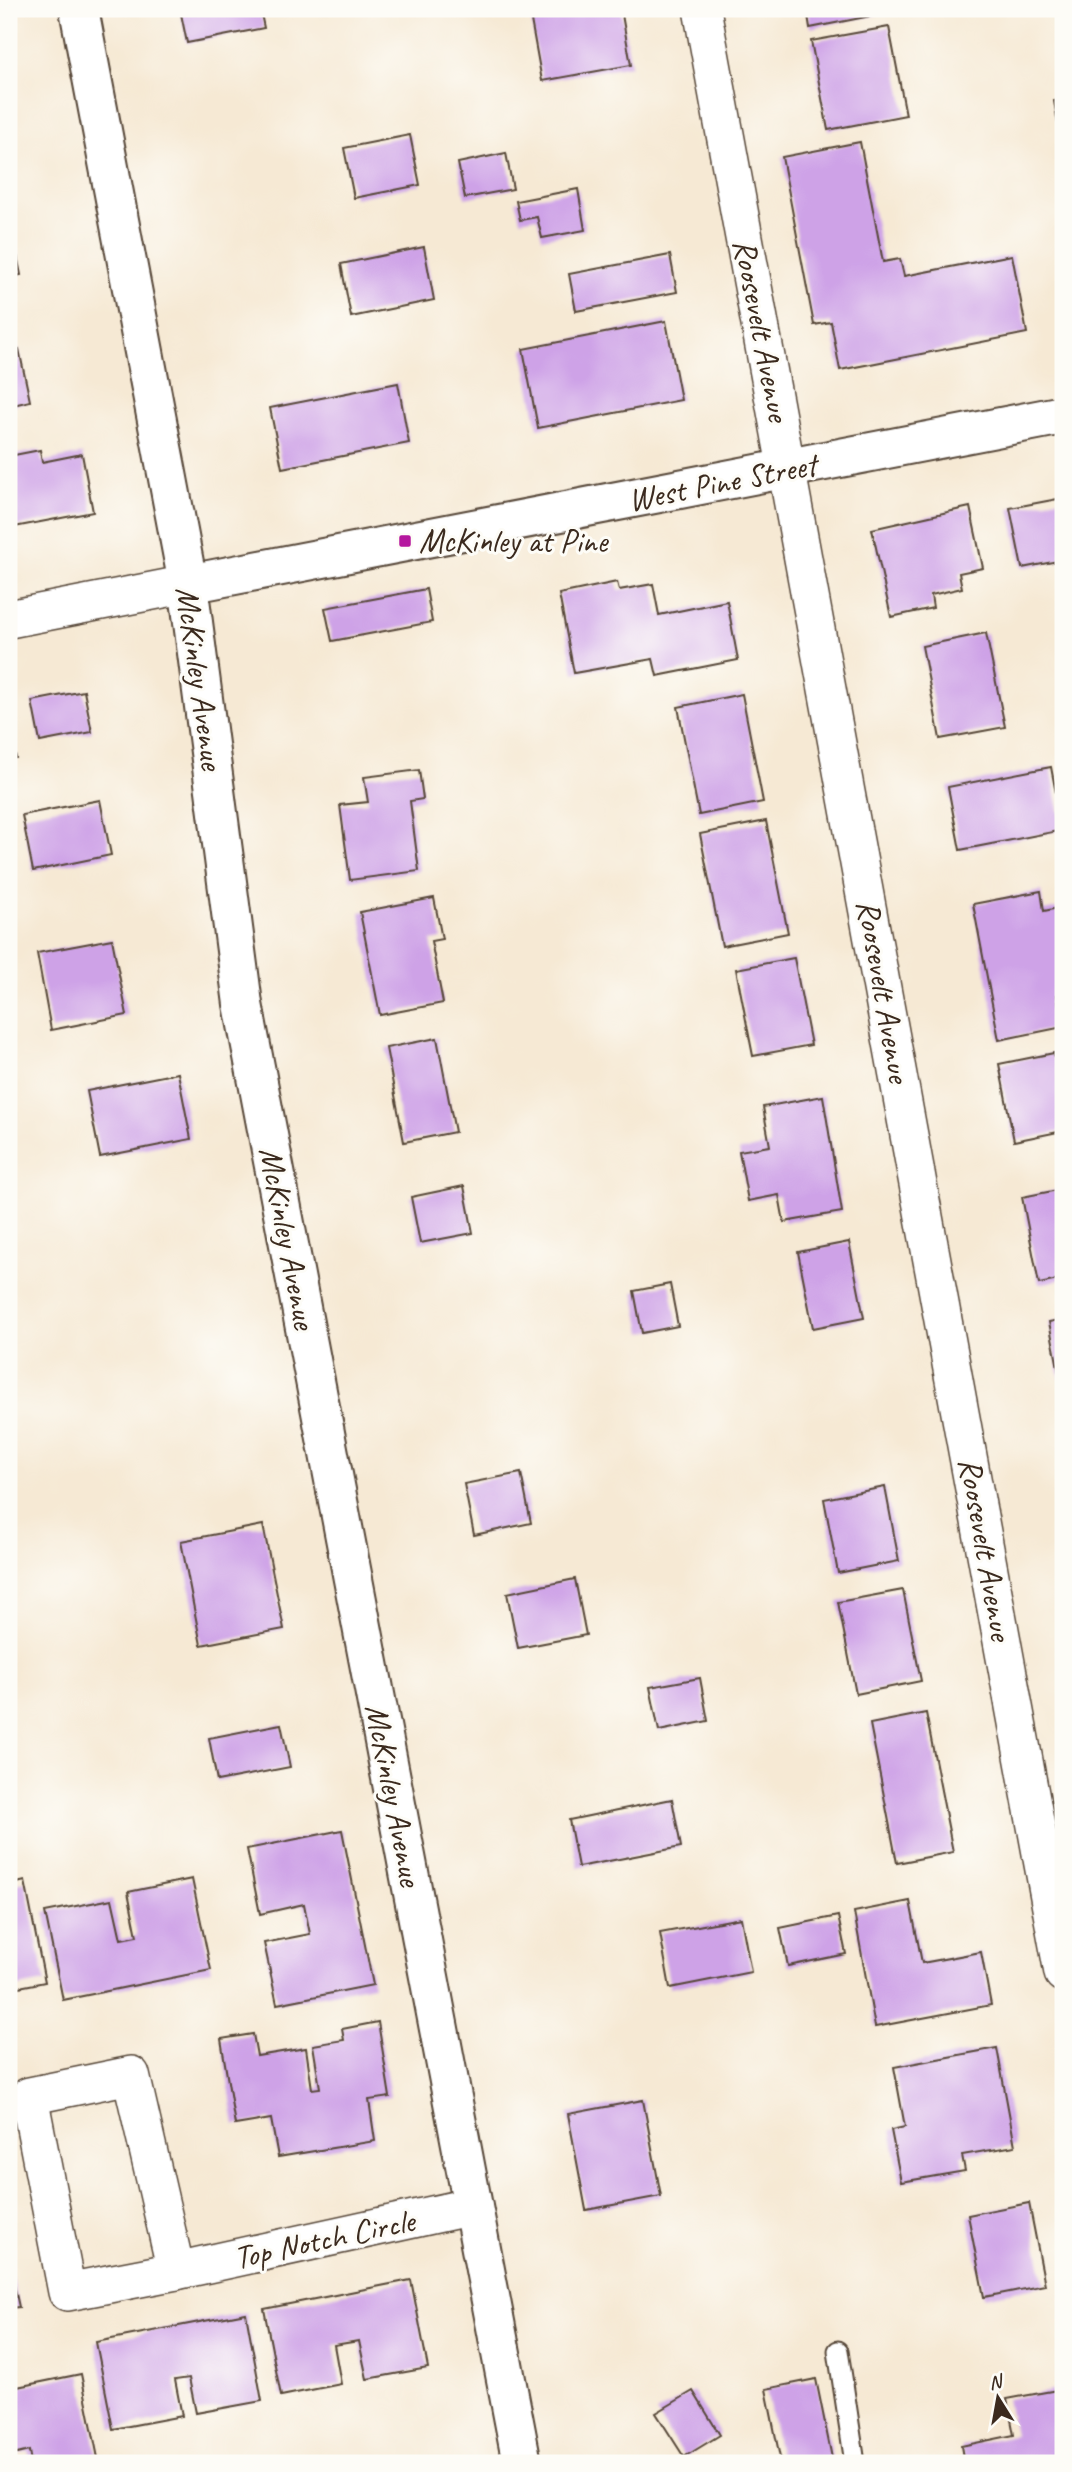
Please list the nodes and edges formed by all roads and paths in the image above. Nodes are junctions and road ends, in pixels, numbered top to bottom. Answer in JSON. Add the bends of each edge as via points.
{"nodes":[{"id":1,"x":79,"y":9,"type":"edge"},
{"id":2,"x":702,"y":9,"type":"edge"},
{"id":3,"x":1063,"y":415,"type":"edge"},
{"id":4,"x":789,"y":469,"type":"junction"},
{"id":5,"x":188,"y":584,"type":"junction"},
{"id":6,"x":9,"y":619,"type":"edge"},
{"id":7,"x":1063,"y":1973,"type":"edge"},
{"id":8,"x":473,"y":2206,"type":"junction"},
{"id":9,"x":176,"y":2271,"type":"junction"},
{"id":10,"x":838,"y":2351,"type":"dead end"},
{"id":11,"x":522,"y":2463,"type":"edge"},
{"id":12,"x":855,"y":2463,"type":"edge"}],
"edges":[{"from":1,"to":5,"type":"street","name":"McKinley Avenue"},
{"from":2,"to":4,"type":"street","name":"Roosevelt Avenue"},
{"from":3,"to":4,"type":"street","name":"West Pine Street"},
{"from":4,"to":5,"type":"street","name":"West Pine Street"},
{"from":4,"to":7,"type":"street","name":"Roosevelt Avenue"},
{"from":5,"to":6,"type":"street","name":"West Pine Street"},
{"from":5,"to":8,"type":"street","name":"McKinley Avenue","via":[[243,1004]]},
{"from":8,"to":9,"type":"street","name":"Top Notch Circle"},
{"from":8,"to":11,"type":"street","name":"McKinley Avenue"},
{"from":9,"to":9,"type":"street","name":"Top Notch Circle","via":[[67,2292],[29,2096],[131,2075]]},
{"from":10,"to":12,"type":"lane"}]}
